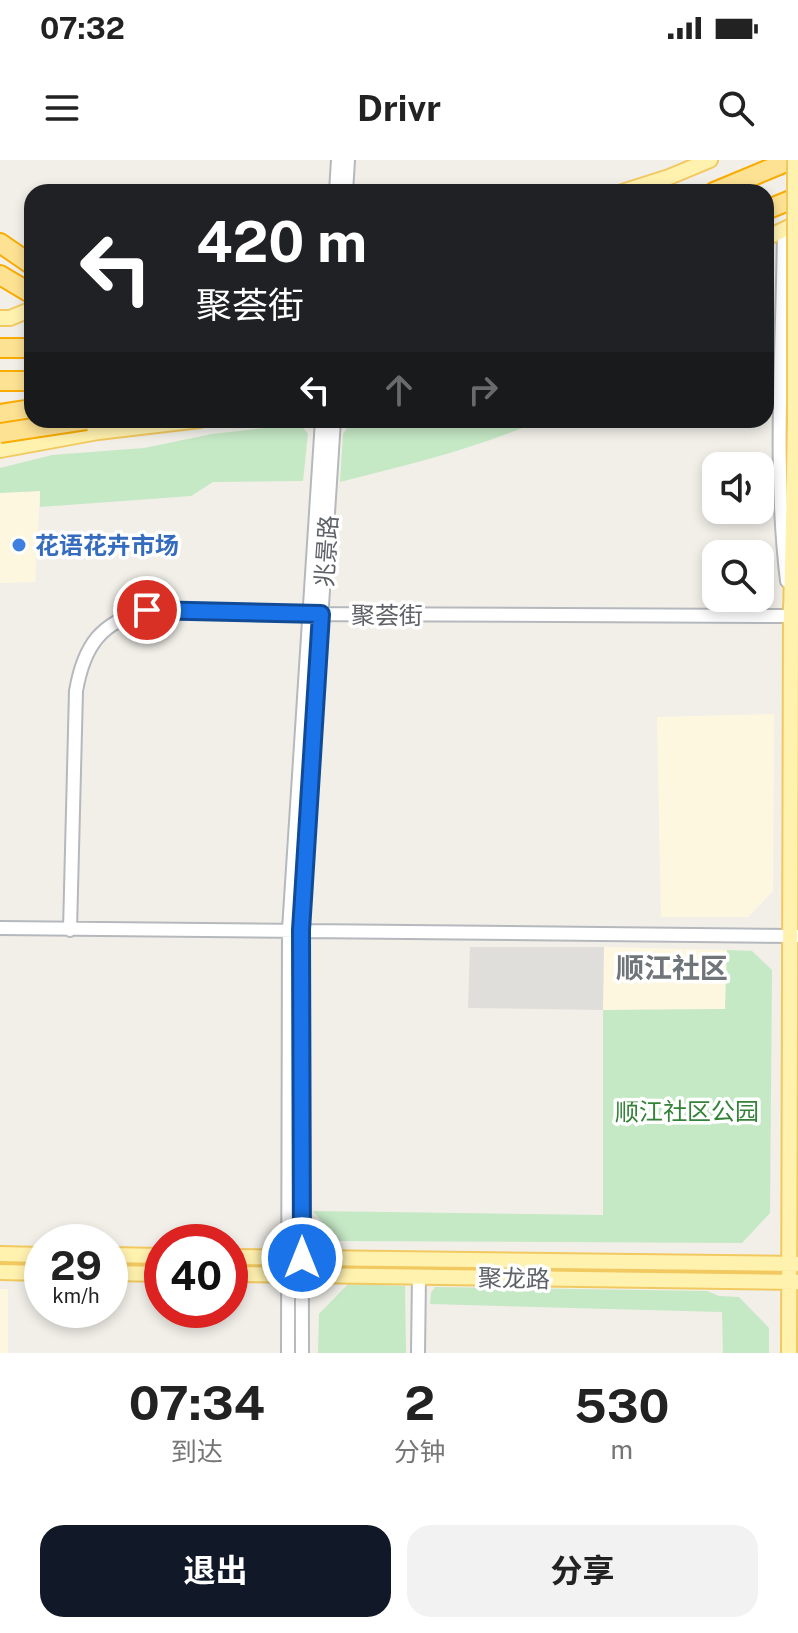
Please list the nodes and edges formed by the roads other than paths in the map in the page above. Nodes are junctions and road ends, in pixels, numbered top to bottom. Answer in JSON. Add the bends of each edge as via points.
{"nodes":[{"id":1,"x":338,"y":160,"type":"edge"},
{"id":2,"x":348,"y":160,"type":"edge"},
{"id":3,"x":710,"y":160,"type":"edge"},
{"id":4,"x":793,"y":160,"type":"edge"},
{"id":5,"x":336,"y":184,"type":"edge"},
{"id":6,"x":346,"y":184,"type":"edge"},
{"id":7,"x":647,"y":184,"type":"edge"},
{"id":8,"x":734,"y":184,"type":"edge"},
{"id":9,"x":792,"y":199,"type":"edge"},
{"id":10,"x":774,"y":208,"type":"edge"},
{"id":11,"x":791,"y":226,"type":"edge"},
{"id":12,"x":0,"y":246,"type":"edge"},
{"id":13,"x":24,"y":262,"type":"edge"},
{"id":14,"x":0,"y":275,"type":"edge"},
{"id":15,"x":24,"y":289,"type":"edge"},
{"id":16,"x":24,"y":312,"type":"edge"},
{"id":17,"x":0,"y":318,"type":"edge"},
{"id":18,"x":0,"y":348,"type":"edge"},
{"id":19,"x":24,"y":348,"type":"edge"},
{"id":20,"x":0,"y":381,"type":"edge"},
{"id":21,"x":24,"y":381,"type":"edge"},
{"id":22,"x":24,"y":410,"type":"edge"},
{"id":23,"x":0,"y":414,"type":"edge"},
{"id":24,"x":33,"y":428,"type":"edge"},
{"id":25,"x":132,"y":428,"type":"edge"},
{"id":26,"x":322,"y":428,"type":"edge"},
{"id":27,"x":333,"y":428,"type":"edge"},
{"id":28,"x":0,"y":433,"type":"edge"},
{"id":29,"x":0,"y":450,"type":"edge"},
{"id":30,"x":315,"y":614,"type":"junction"},
{"id":31,"x":791,"y":616,"type":"junction"},
{"id":32,"x":0,"y":928,"type":"edge"},
{"id":33,"x":70,"y":930,"type":"junction"},
{"id":34,"x":295,"y":930,"type":"junction"},
{"id":35,"x":793,"y":936,"type":"edge"},
{"id":36,"x":0,"y":1254,"type":"edge"},
{"id":37,"x":24,"y":1255,"type":"edge"},
{"id":38,"x":248,"y":1257,"type":"edge"},
{"id":39,"x":295,"y":1258,"type":"junction"},
{"id":40,"x":794,"y":1264,"type":"edge"},
{"id":41,"x":0,"y":1272,"type":"edge"},
{"id":42,"x":24,"y":1273,"type":"edge"},
{"id":43,"x":248,"y":1274,"type":"edge"},
{"id":44,"x":296,"y":1275,"type":"junction"},
{"id":45,"x":419,"y":1276,"type":"junction"},
{"id":46,"x":794,"y":1282,"type":"edge"},
{"id":47,"x":288,"y":1353,"type":"edge"},
{"id":48,"x":302,"y":1353,"type":"edge"},
{"id":49,"x":418,"y":1353,"type":"edge"},
{"id":50,"x":789,"y":1353,"type":"edge"}],
"edges":[{"from":1,"to":5,"type":"street"},
{"from":2,"to":6,"type":"street"},
{"from":3,"to":7,"type":"main road"},
{"from":4,"to":8,"type":"highway"},
{"from":4,"to":31,"type":"main road","bridge":true},
{"from":9,"to":10,"type":"highway"},
{"from":11,"to":31,"type":"street","via":[[781,472]]},
{"from":12,"to":13,"type":"highway"},
{"from":14,"to":15,"type":"highway"},
{"from":16,"to":17,"type":"main road"},
{"from":18,"to":19,"type":"highway"},
{"from":20,"to":21,"type":"highway"},
{"from":22,"to":23,"type":"highway"},
{"from":24,"to":28,"type":"highway","bridge":true},
{"from":25,"to":29,"type":"main road"},
{"from":26,"to":30,"type":"street","name":"兆景路"},
{"from":27,"to":30,"type":"street","name":"兆景路"},
{"from":30,"to":31,"type":"street","name":"聚荟街"},
{"from":30,"to":33,"type":"street","name":"聚荟街","via":[[147,610],[107,626],[90,646],[76,691]]},
{"from":30,"to":34,"type":"street","name":"兆景路"},
{"from":31,"to":35,"type":"main road"},
{"from":32,"to":33,"type":"street"},
{"from":33,"to":34,"type":"street"},
{"from":34,"to":35,"type":"street"},
{"from":34,"to":39,"type":"street","name":"兆景路"},
{"from":35,"to":40,"type":"main road"},
{"from":36,"to":37,"type":"main road"},
{"from":38,"to":39,"type":"main road","name":"聚龙路"},
{"from":39,"to":40,"type":"main road","name":"聚龙路"},
{"from":39,"to":44,"type":"street","name":"兆景路"},
{"from":40,"to":46,"type":"main road"},
{"from":41,"to":42,"type":"main road"},
{"from":43,"to":44,"type":"main road","name":"聚龙路"},
{"from":44,"to":45,"type":"main road","name":"聚龙路"},
{"from":44,"to":47,"type":"street","name":"兆景路"},
{"from":44,"to":48,"type":"street","name":"兆景路"},
{"from":45,"to":46,"type":"main road","name":"聚龙路"},
{"from":45,"to":49,"type":"street"},
{"from":46,"to":50,"type":"main road"}]}
